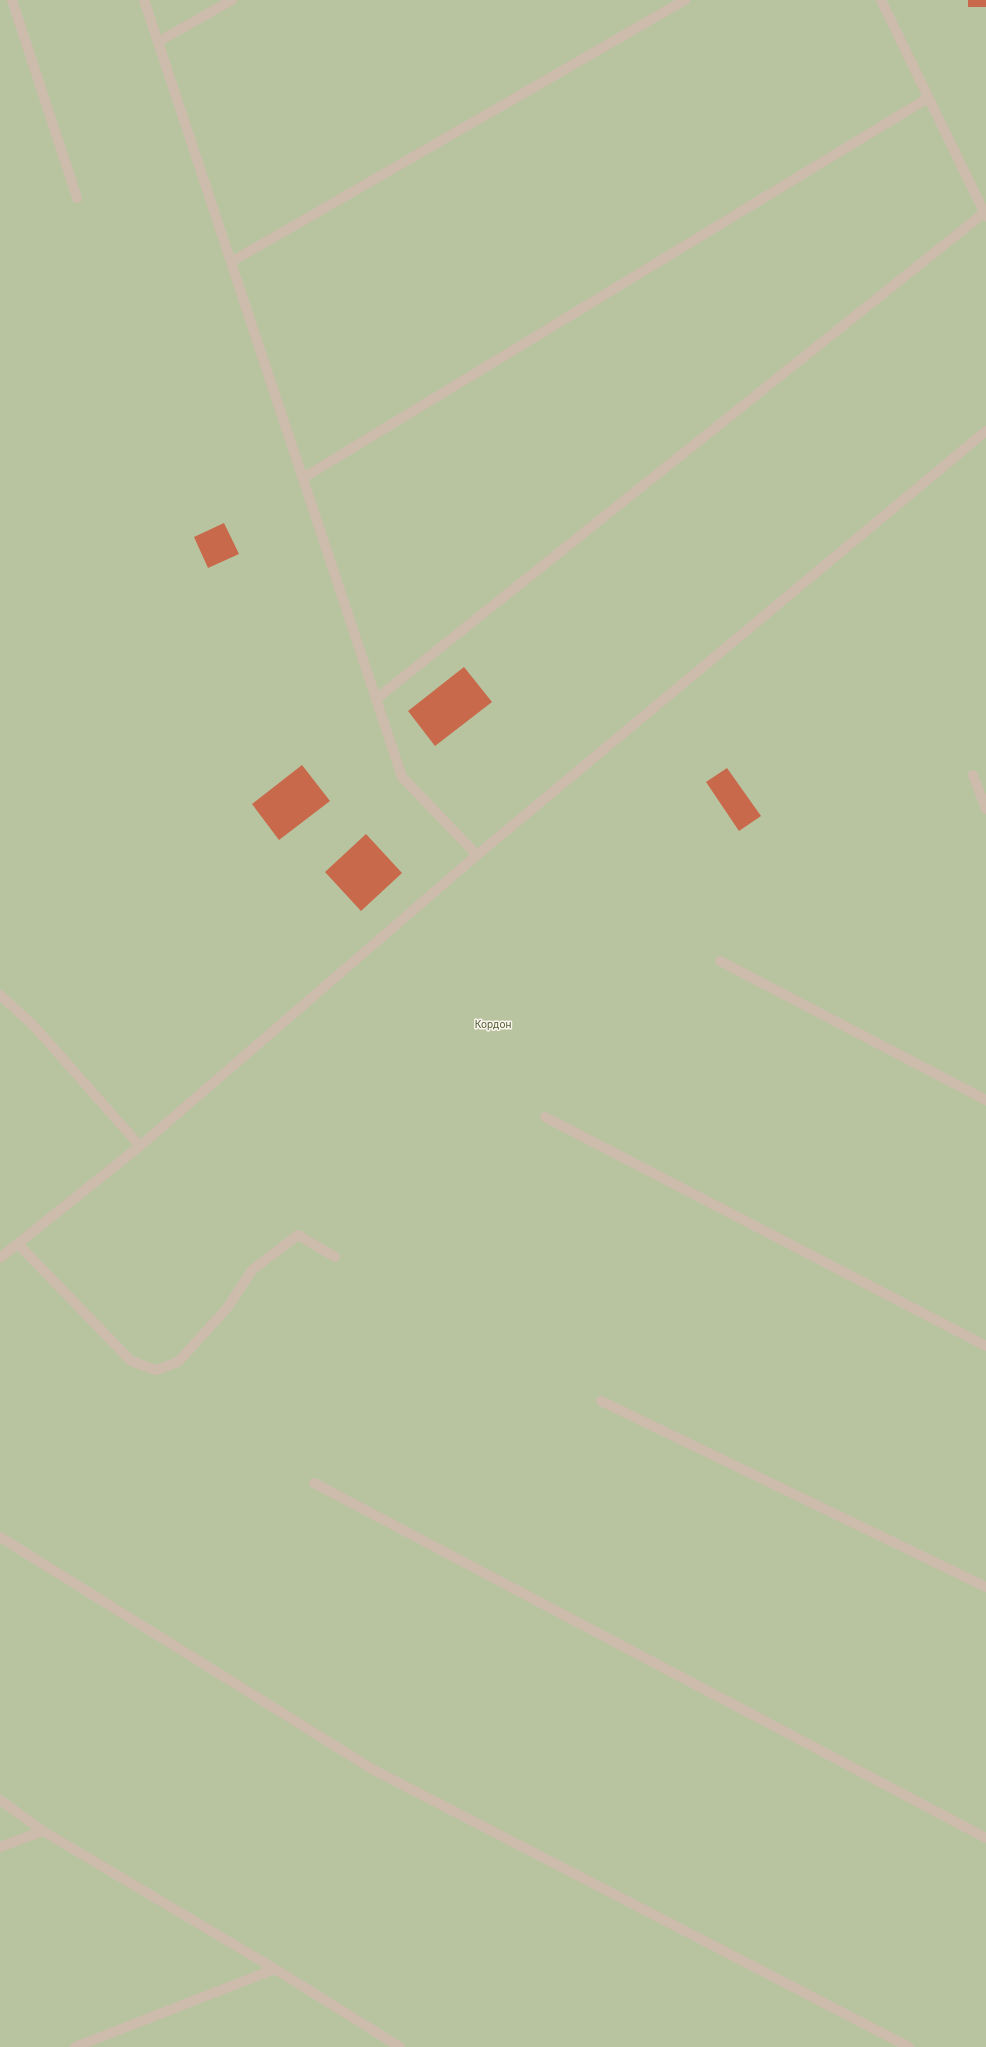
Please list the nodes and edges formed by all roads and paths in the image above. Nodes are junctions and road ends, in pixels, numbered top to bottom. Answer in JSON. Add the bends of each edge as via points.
{"nodes":[{"id":1,"x":12,"y":0,"type":"edge"},
{"id":2,"x":144,"y":0,"type":"edge"},
{"id":3,"x":232,"y":0,"type":"edge"},
{"id":4,"x":685,"y":0,"type":"edge"},
{"id":5,"x":881,"y":0,"type":"edge"},
{"id":6,"x":158,"y":42,"type":"junction"},
{"id":7,"x":928,"y":98,"type":"junction"},
{"id":8,"x":77,"y":198,"type":"dead end"},
{"id":9,"x":985,"y":214,"type":"edge"},
{"id":10,"x":231,"y":262,"type":"junction"},
{"id":11,"x":986,"y":431,"type":"edge"},
{"id":12,"x":303,"y":478,"type":"junction"},
{"id":13,"x":376,"y":699,"type":"junction"},
{"id":14,"x":973,"y":775,"type":"dead end"},
{"id":15,"x":986,"y":809,"type":"edge"},
{"id":16,"x":477,"y":855,"type":"junction"},
{"id":17,"x":720,"y":961,"type":"dead end"},
{"id":18,"x":0,"y":995,"type":"edge"},
{"id":19,"x":986,"y":1100,"type":"edge"},
{"id":20,"x":545,"y":1117,"type":"dead end"},
{"id":21,"x":140,"y":1146,"type":"junction"},
{"id":22,"x":18,"y":1244,"type":"junction"},
{"id":23,"x":335,"y":1257,"type":"dead end"},
{"id":24,"x":0,"y":1258,"type":"edge"},
{"id":25,"x":986,"y":1346,"type":"edge"},
{"id":26,"x":602,"y":1401,"type":"dead end"},
{"id":27,"x":314,"y":1482,"type":"dead end"},
{"id":28,"x":0,"y":1538,"type":"edge"},
{"id":29,"x":986,"y":1587,"type":"edge"},
{"id":30,"x":0,"y":1800,"type":"edge"},
{"id":31,"x":43,"y":1831,"type":"junction"},
{"id":32,"x":986,"y":1838,"type":"edge"},
{"id":33,"x":0,"y":1847,"type":"edge"},
{"id":34,"x":275,"y":1969,"type":"junction"},
{"id":35,"x":75,"y":2047,"type":"edge"},
{"id":36,"x":400,"y":2047,"type":"edge"},
{"id":37,"x":909,"y":2047,"type":"edge"}],
"edges":[{"from":1,"to":8,"type":"street"},
{"from":2,"to":6,"type":"street"},
{"from":3,"to":6,"type":"street"},
{"from":4,"to":10,"type":"street"},
{"from":5,"to":7,"type":"street"},
{"from":6,"to":10,"type":"street"},
{"from":7,"to":9,"type":"street"},
{"from":7,"to":12,"type":"street"},
{"from":9,"to":13,"type":"street"},
{"from":10,"to":12,"type":"street"},
{"from":11,"to":16,"type":"street"},
{"from":12,"to":13,"type":"street"},
{"from":13,"to":16,"type":"street","via":[[402,777]]},
{"from":14,"to":15,"type":"street"},
{"from":16,"to":21,"type":"street"},
{"from":17,"to":19,"type":"street"},
{"from":18,"to":21,"type":"street","via":[[34,1026]]},
{"from":20,"to":25,"type":"street"},
{"from":21,"to":22,"type":"street"},
{"from":22,"to":23,"type":"street","via":[[131,1361],[156,1370],[178,1362],[228,1307],[252,1270],[298,1235]]},
{"from":22,"to":24,"type":"street"},
{"from":26,"to":29,"type":"street"},
{"from":27,"to":32,"type":"street"},
{"from":28,"to":37,"type":"street","via":[[372,1769]]},
{"from":30,"to":31,"type":"street"},
{"from":31,"to":33,"type":"street"},
{"from":31,"to":34,"type":"street"},
{"from":34,"to":35,"type":"street"},
{"from":34,"to":36,"type":"street"}]}
